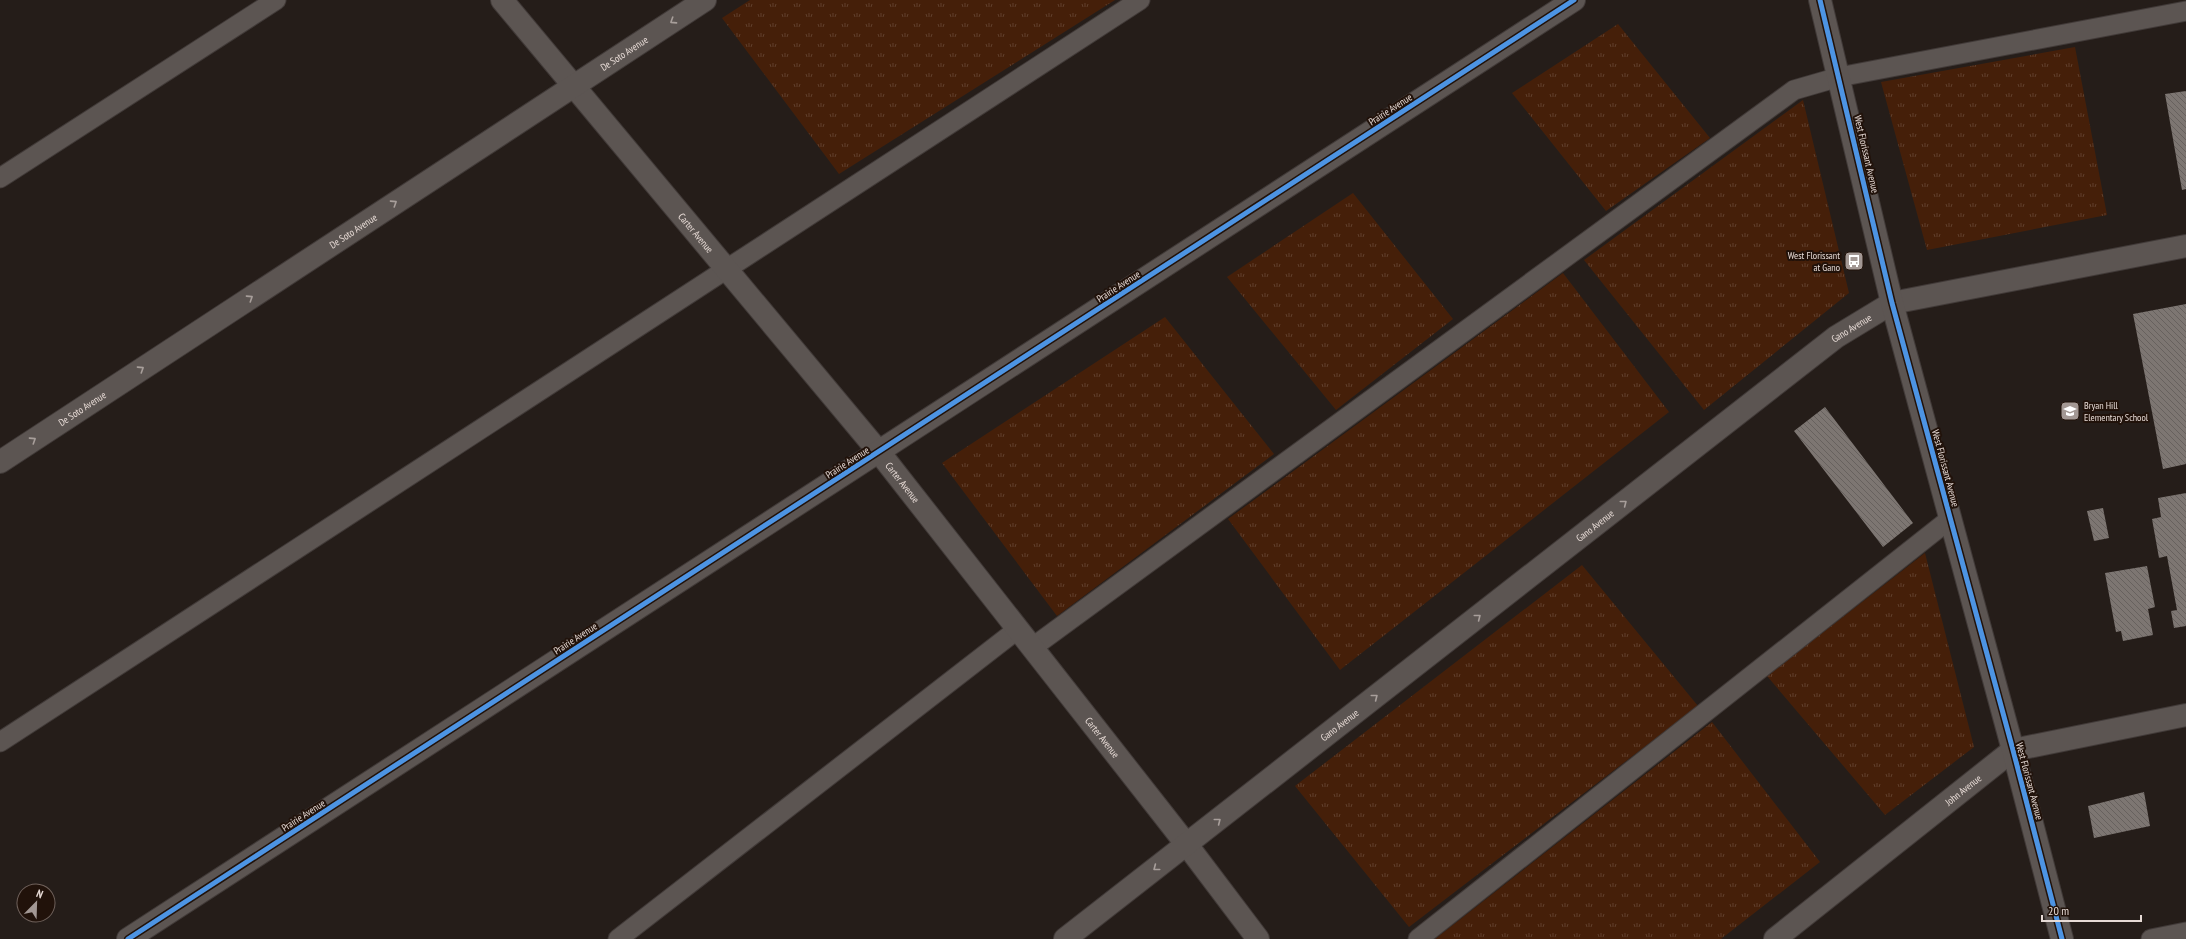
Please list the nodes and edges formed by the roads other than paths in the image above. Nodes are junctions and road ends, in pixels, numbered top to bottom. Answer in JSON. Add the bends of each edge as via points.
{"nodes":[{"id":1,"x":276,"y":0,"type":"edge"},
{"id":2,"x":502,"y":0,"type":"edge"},
{"id":3,"x":705,"y":0,"type":"edge"},
{"id":4,"x":1140,"y":0,"type":"edge"},
{"id":5,"x":1574,"y":0,"type":"edge"},
{"id":6,"x":1820,"y":0,"type":"edge"},
{"id":7,"x":2186,"y":11,"type":"edge"},
{"id":8,"x":1839,"y":76,"type":"junction"},
{"id":9,"x":573,"y":86,"type":"junction"},
{"id":10,"x":0,"y":178,"type":"edge"},
{"id":11,"x":2186,"y":246,"type":"edge"},
{"id":12,"x":727,"y":269,"type":"junction"},
{"id":13,"x":1892,"y":303,"type":"junction"},
{"id":14,"x":879,"y":452,"type":"junction"},
{"id":15,"x":0,"y":462,"type":"edge"},
{"id":16,"x":1950,"y":519,"type":"junction"},
{"id":17,"x":1018,"y":629,"type":"junction"},
{"id":18,"x":1033,"y":647,"type":"junction"},
{"id":19,"x":2186,"y":715,"type":"edge"},
{"id":20,"x":0,"y":742,"type":"edge"},
{"id":21,"x":2013,"y":750,"type":"junction"},
{"id":22,"x":1187,"y":845,"type":"junction"},
{"id":23,"x":2186,"y":932,"type":"edge"},
{"id":24,"x":128,"y":939,"type":"edge"},
{"id":25,"x":618,"y":939,"type":"edge"},
{"id":26,"x":1065,"y":939,"type":"edge"},
{"id":27,"x":1258,"y":939,"type":"edge"},
{"id":28,"x":1418,"y":939,"type":"edge"},
{"id":29,"x":1775,"y":939,"type":"edge"},
{"id":30,"x":2062,"y":939,"type":"edge"},
{"id":31,"x":2151,"y":939,"type":"edge"}],
"edges":[{"from":1,"to":10,"type":"lane"},
{"from":2,"to":9,"type":"street","name":"Carter Avenue"},
{"from":3,"to":9,"type":"street","name":"De Soto Avenue","one_way":true},
{"from":4,"to":12,"type":"lane"},
{"from":5,"to":14,"type":"street","name":"Prairie Avenue"},
{"from":6,"to":8,"type":"street","name":"West Florissant Avenue"},
{"from":7,"to":8,"type":"lane"},
{"from":8,"to":13,"type":"street","name":"West Florissant Avenue"},
{"from":8,"to":18,"type":"lane","via":[[1794,90]]},
{"from":9,"to":12,"type":"street","name":"Carter Avenue"},
{"from":15,"to":9,"type":"street","name":"De Soto Avenue","one_way":true},
{"from":11,"to":13,"type":"street","name":"Gano Avenue"},
{"from":12,"to":14,"type":"street","name":"Carter Avenue"},
{"from":12,"to":20,"type":"lane"},
{"from":13,"to":16,"type":"street","name":"West Florissant Avenue"},
{"from":22,"to":13,"type":"street","name":"Gano Avenue","one_way":true,"via":[[1836,337]]},
{"from":14,"to":17,"type":"street","name":"Carter Avenue"},
{"from":14,"to":24,"type":"street","name":"Prairie Avenue"},
{"from":16,"to":21,"type":"street","name":"West Florissant Avenue"},
{"from":16,"to":28,"type":"lane"},
{"from":17,"to":18,"type":"street","name":"Carter Avenue"},
{"from":17,"to":25,"type":"lane"},
{"from":18,"to":22,"type":"street","name":"Carter Avenue"},
{"from":19,"to":21,"type":"street","name":"John Avenue"},
{"from":21,"to":29,"type":"street","name":"John Avenue"},
{"from":21,"to":30,"type":"street","name":"West Florissant Avenue"},
{"from":22,"to":26,"type":"street","name":"Gano Avenue","one_way":true},
{"from":22,"to":27,"type":"street","name":"Carter Avenue"},
{"from":23,"to":31,"type":"lane"}]}
